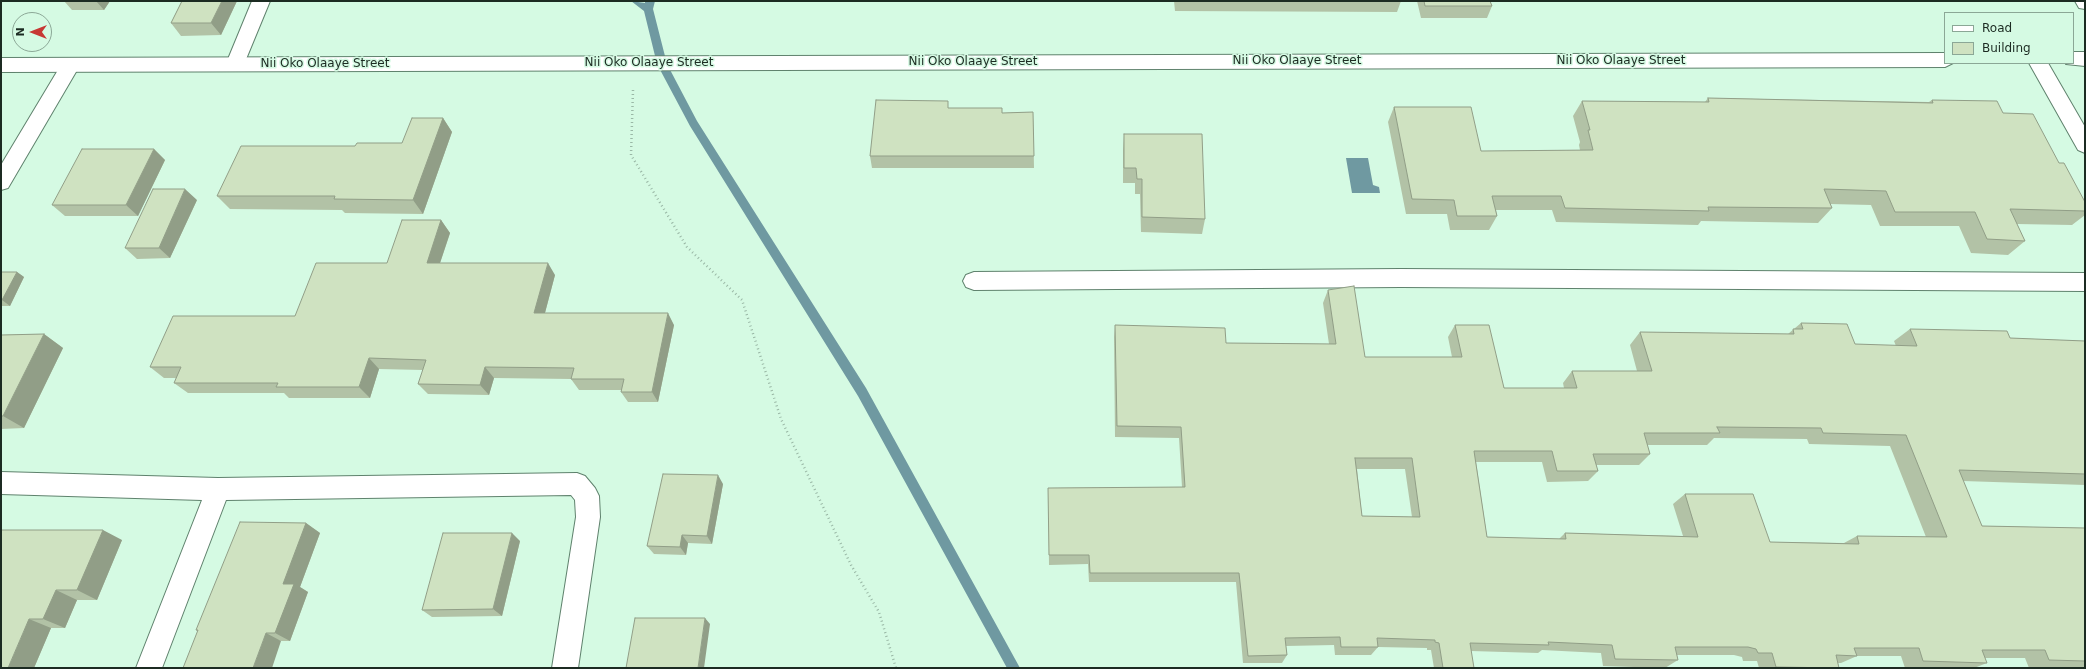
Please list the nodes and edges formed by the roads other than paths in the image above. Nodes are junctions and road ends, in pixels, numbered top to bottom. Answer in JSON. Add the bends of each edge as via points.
{"nodes":[{"id":1,"x":261,"y":1,"type":"edge"},
{"id":2,"x":2074,"y":59,"type":"edge"},
{"id":3,"x":2085,"y":59,"type":"edge"},
{"id":4,"x":1944,"y":60,"type":"edge"},
{"id":5,"x":235,"y":64,"type":"junction"},
{"id":6,"x":2039,"y":64,"type":"edge"},
{"id":7,"x":1,"y":65,"type":"edge"},
{"id":8,"x":71,"y":65,"type":"junction"},
{"id":9,"x":2085,"y":144,"type":"edge"},
{"id":10,"x":1,"y":182,"type":"edge"},
{"id":11,"x":974,"y":281,"type":"dead end"},
{"id":12,"x":2085,"y":282,"type":"edge"},
{"id":13,"x":1,"y":483,"type":"edge"},
{"id":14,"x":218,"y":489,"type":"junction"},
{"id":15,"x":149,"y":668,"type":"edge"},
{"id":16,"x":565,"y":668,"type":"edge"}],
"edges":[{"from":1,"to":5,"type":"street"},
{"from":2,"to":3,"type":"street"},
{"from":4,"to":5,"type":"street","name":"Nii Oko Olaaye Street"},
{"from":5,"to":8,"type":"street","name":"Nii Oko Olaaye Street"},
{"from":6,"to":9,"type":"street"},
{"from":7,"to":8,"type":"street","name":"Nii Oko Olaaye Street"},
{"from":8,"to":10,"type":"street"},
{"from":11,"to":12,"type":"street","via":[[1409,278]]},
{"from":13,"to":14,"type":"street"},
{"from":14,"to":15,"type":"street"},
{"from":14,"to":16,"type":"street","via":[[577,484],[587,496],[588,516]]}]}
